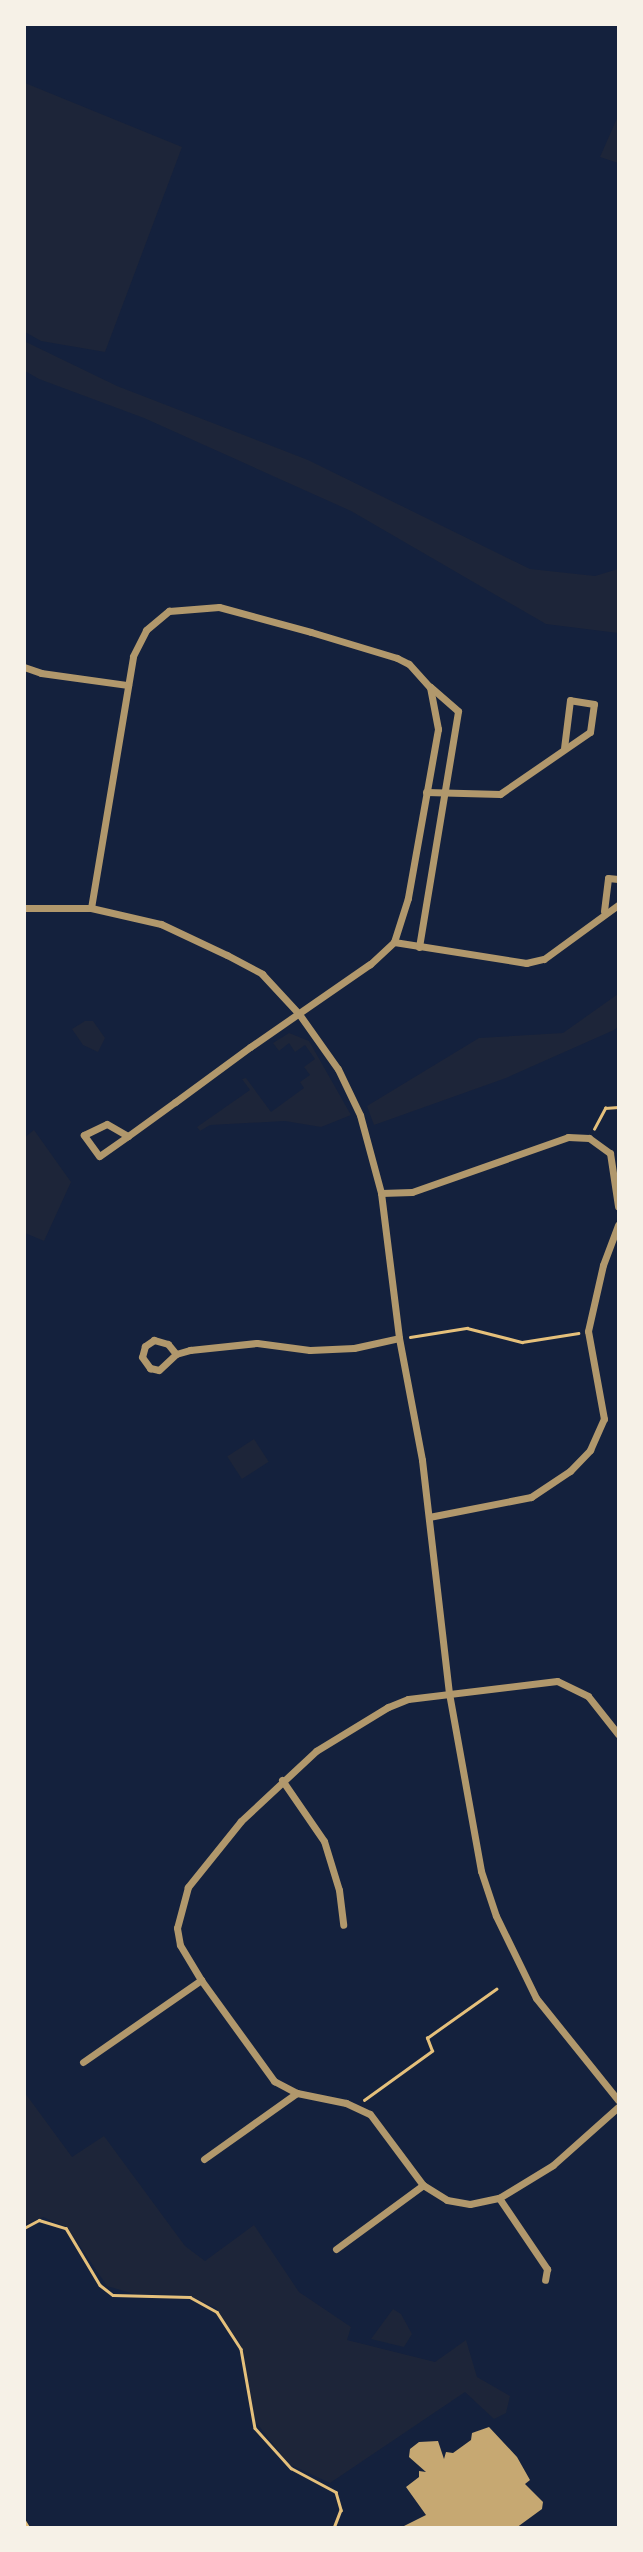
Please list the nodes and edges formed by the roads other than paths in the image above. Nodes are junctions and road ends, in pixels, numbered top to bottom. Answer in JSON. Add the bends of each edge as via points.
{"nodes":[{"id":1,"x":24,"y":667,"type":"edge"},
{"id":2,"x":128,"y":685,"type":"junction"},
{"id":3,"x":430,"y":687,"type":"junction"},
{"id":4,"x":564,"y":748,"type":"junction"},
{"id":5,"x":426,"y":792,"type":"junction"},
{"id":6,"x":444,"y":793,"type":"junction"},
{"id":7,"x":618,"y":879,"type":"edge"},
{"id":8,"x":618,"y":905,"type":"edge"},
{"id":9,"x":24,"y":908,"type":"edge"},
{"id":10,"x":91,"y":908,"type":"junction"},
{"id":11,"x":604,"y":911,"type":"junction"},
{"id":12,"x":394,"y":943,"type":"junction"},
{"id":13,"x":419,"y":947,"type":"junction"},
{"id":14,"x":299,"y":1014,"type":"junction"},
{"id":15,"x":128,"y":1136,"type":"junction"},
{"id":16,"x":381,"y":1193,"type":"junction"},
{"id":17,"x":618,"y":1206,"type":"edge"},
{"id":18,"x":618,"y":1225,"type":"edge"},
{"id":19,"x":399,"y":1338,"type":"junction"},
{"id":20,"x":176,"y":1354,"type":"junction"},
{"id":21,"x":429,"y":1517,"type":"junction"},
{"id":22,"x":449,"y":1693,"type":"junction"},
{"id":23,"x":618,"y":1734,"type":"edge"},
{"id":24,"x":282,"y":1780,"type":"junction"},
{"id":25,"x":343,"y":1925,"type":"dead end"},
{"id":26,"x":201,"y":1980,"type":"junction"},
{"id":27,"x":83,"y":2062,"type":"dead end"},
{"id":28,"x":297,"y":2093,"type":"junction"},
{"id":29,"x":618,"y":2100,"type":"edge"},
{"id":30,"x":618,"y":2106,"type":"edge"},
{"id":31,"x":204,"y":2159,"type":"dead end"},
{"id":32,"x":423,"y":2185,"type":"junction"},
{"id":33,"x":499,"y":2198,"type":"junction"},
{"id":34,"x":336,"y":2249,"type":"dead end"},
{"id":35,"x":545,"y":2280,"type":"dead end"}],
"edges":[{"from":1,"to":2,"type":"street"},
{"from":2,"to":3,"type":"street","via":[[133,656],[146,631],[177,607],[199,605],[383,653],[409,664]]},
{"from":2,"to":10,"type":"street"},
{"from":3,"to":5,"type":"street","via":[[439,720]]},
{"from":3,"to":6,"type":"street","via":[[458,711]]},
{"from":4,"to":4,"type":"street","via":[[590,732],[594,704],[570,700]]},
{"from":4,"to":6,"type":"street","via":[[500,794]]},
{"from":5,"to":6,"type":"street"},
{"from":5,"to":12,"type":"street","via":[[402,924]]},
{"from":6,"to":13,"type":"street"},
{"from":7,"to":11,"type":"street","via":[[608,878]]},
{"from":8,"to":11,"type":"street"},
{"from":9,"to":10,"type":"street"},
{"from":10,"to":14,"type":"street","via":[[161,924],[227,955],[262,974]]},
{"from":11,"to":13,"type":"street","via":[[544,959],[526,963]]},
{"from":12,"to":13,"type":"street"},
{"from":12,"to":14,"type":"street"},
{"from":14,"to":15,"type":"street"},
{"from":14,"to":16,"type":"street","via":[[338,1069],[360,1115]]},
{"from":15,"to":15,"type":"street","via":[[99,1156],[84,1135],[107,1124]]},
{"from":16,"to":17,"type":"street","via":[[412,1192],[568,1137],[589,1138],[610,1153]]},
{"from":16,"to":19,"type":"street"},
{"from":18,"to":21,"type":"street","via":[[603,1265],[589,1331],[604,1419],[590,1450],[570,1471],[531,1497]]},
{"from":19,"to":20,"type":"street","via":[[354,1348],[310,1350],[257,1343]]},
{"from":19,"to":21,"type":"street"},
{"from":20,"to":20,"type":"street","via":[[168,1344],[154,1340],[145,1346],[142,1357],[150,1368],[159,1370]]},
{"from":21,"to":22,"type":"street"},
{"from":22,"to":23,"type":"street","via":[[539,1681],[567,1683],[593,1700]]},
{"from":22,"to":24,"type":"street","via":[[408,1699],[366,1717]]},
{"from":22,"to":29,"type":"street","via":[[470,1824],[496,1916],[551,2020]]},
{"from":24,"to":25,"type":"street","via":[[318,1829],[339,1890]]},
{"from":24,"to":26,"type":"street","via":[[211,1854],[188,1887],[178,1917],[178,1938]]},
{"from":26,"to":27,"type":"street"},
{"from":26,"to":28,"type":"street","via":[[268,2074]]},
{"from":28,"to":31,"type":"street"},
{"from":28,"to":32,"type":"street","via":[[355,2106],[374,2117]]},
{"from":30,"to":33,"type":"street","via":[[553,2165]]},
{"from":32,"to":33,"type":"street","via":[[454,2203]]},
{"from":32,"to":34,"type":"street"},
{"from":33,"to":35,"type":"street","via":[[547,2269]]}]}
